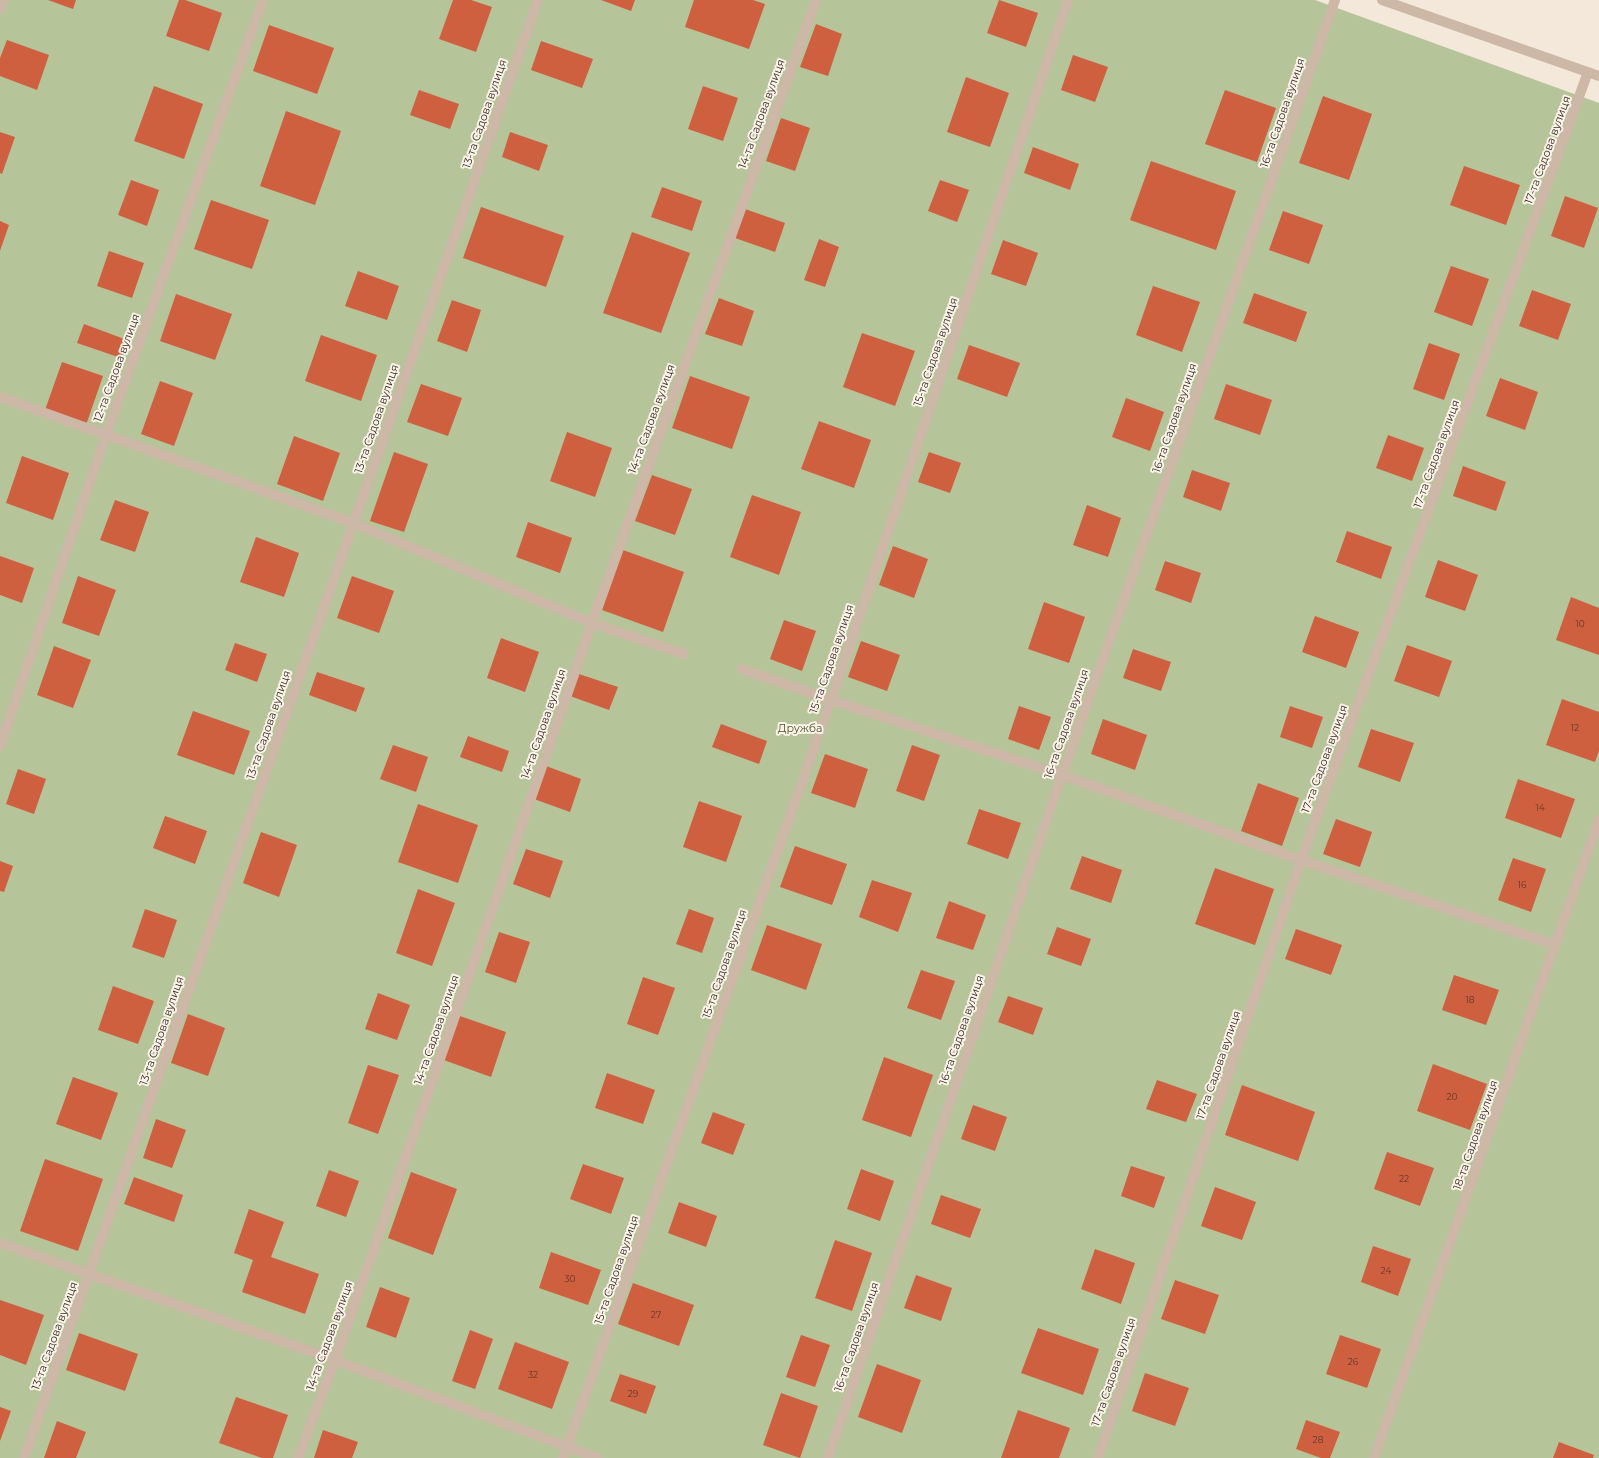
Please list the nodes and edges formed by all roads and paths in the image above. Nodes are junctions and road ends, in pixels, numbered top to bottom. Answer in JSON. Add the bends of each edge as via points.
{"nodes":[{"id":1,"x":3,"y":0,"type":"edge"},
{"id":2,"x":262,"y":0,"type":"edge"},
{"id":3,"x":538,"y":0,"type":"edge"},
{"id":4,"x":816,"y":0,"type":"edge"},
{"id":5,"x":1068,"y":0,"type":"edge"},
{"id":6,"x":1335,"y":0,"type":"edge"},
{"id":7,"x":1382,"y":0,"type":"edge"},
{"id":8,"x":0,"y":9,"type":"edge"},
{"id":9,"x":1588,"y":72,"type":"junction"},
{"id":10,"x":1599,"y":76,"type":"edge"},
{"id":11,"x":0,"y":397,"type":"edge"},
{"id":12,"x":106,"y":435,"type":"junction"},
{"id":13,"x":353,"y":523,"type":"junction"},
{"id":14,"x":592,"y":623,"type":"junction"},
{"id":15,"x":684,"y":654,"type":"dead end"},
{"id":16,"x":742,"y":669,"type":"dead end"},
{"id":17,"x":831,"y":700,"type":"junction"},
{"id":18,"x":0,"y":746,"type":"edge"},
{"id":19,"x":1062,"y":775,"type":"junction"},
{"id":20,"x":1599,"y":820,"type":"edge"},
{"id":21,"x":1301,"y":860,"type":"junction"},
{"id":22,"x":1555,"y":945,"type":"junction"},
{"id":23,"x":0,"y":1243,"type":"edge"},
{"id":24,"x":89,"y":1274,"type":"junction"},
{"id":25,"x":335,"y":1360,"type":"junction"},
{"id":26,"x":567,"y":1447,"type":"junction"},
{"id":27,"x":24,"y":1458,"type":"edge"},
{"id":28,"x":298,"y":1458,"type":"edge"},
{"id":29,"x":563,"y":1458,"type":"edge"},
{"id":30,"x":597,"y":1458,"type":"edge"},
{"id":31,"x":828,"y":1458,"type":"edge"},
{"id":32,"x":1098,"y":1458,"type":"edge"},
{"id":33,"x":1374,"y":1458,"type":"edge"}],
"edges":[{"from":1,"to":8,"type":"street"},
{"from":2,"to":12,"type":"street","name":"12-та Садова вулиця"},
{"from":3,"to":13,"type":"street","name":"13-та Садова вулиця"},
{"from":4,"to":14,"type":"street","name":"14-та Садова вулиця"},
{"from":5,"to":17,"type":"street","name":"15-та Садова вулиця"},
{"from":6,"to":19,"type":"street","name":"16-та Садова вулиця"},
{"from":7,"to":9,"type":"street"},
{"from":9,"to":10,"type":"street"},
{"from":9,"to":21,"type":"street","name":"17-та Садова вулиця"},
{"from":11,"to":12,"type":"street"},
{"from":12,"to":13,"type":"street"},
{"from":12,"to":18,"type":"street","name":"12-та Садова вулиця"},
{"from":13,"to":14,"type":"street"},
{"from":13,"to":24,"type":"street","name":"13-та Садова вулиця"},
{"from":14,"to":15,"type":"street"},
{"from":14,"to":25,"type":"street","name":"14-та Садова вулиця"},
{"from":16,"to":17,"type":"street"},
{"from":17,"to":19,"type":"street"},
{"from":17,"to":26,"type":"street","name":"15-та Садова вулиця"},
{"from":19,"to":21,"type":"street"},
{"from":19,"to":31,"type":"street","name":"16-та Садова вулиця"},
{"from":20,"to":22,"type":"street","name":"18-та Садова вулиця"},
{"from":21,"to":22,"type":"street"},
{"from":21,"to":32,"type":"street","name":"17-та Садова вулиця"},
{"from":22,"to":33,"type":"street","name":"18-та Садова вулиця"},
{"from":23,"to":24,"type":"street"},
{"from":24,"to":25,"type":"street"},
{"from":24,"to":27,"type":"street","name":"13-та Садова вулиця"},
{"from":25,"to":26,"type":"street"},
{"from":25,"to":28,"type":"street","name":"14-та Садова вулиця"},
{"from":26,"to":29,"type":"street","name":"15-та Садова вулиця"},
{"from":26,"to":30,"type":"street"}]}
